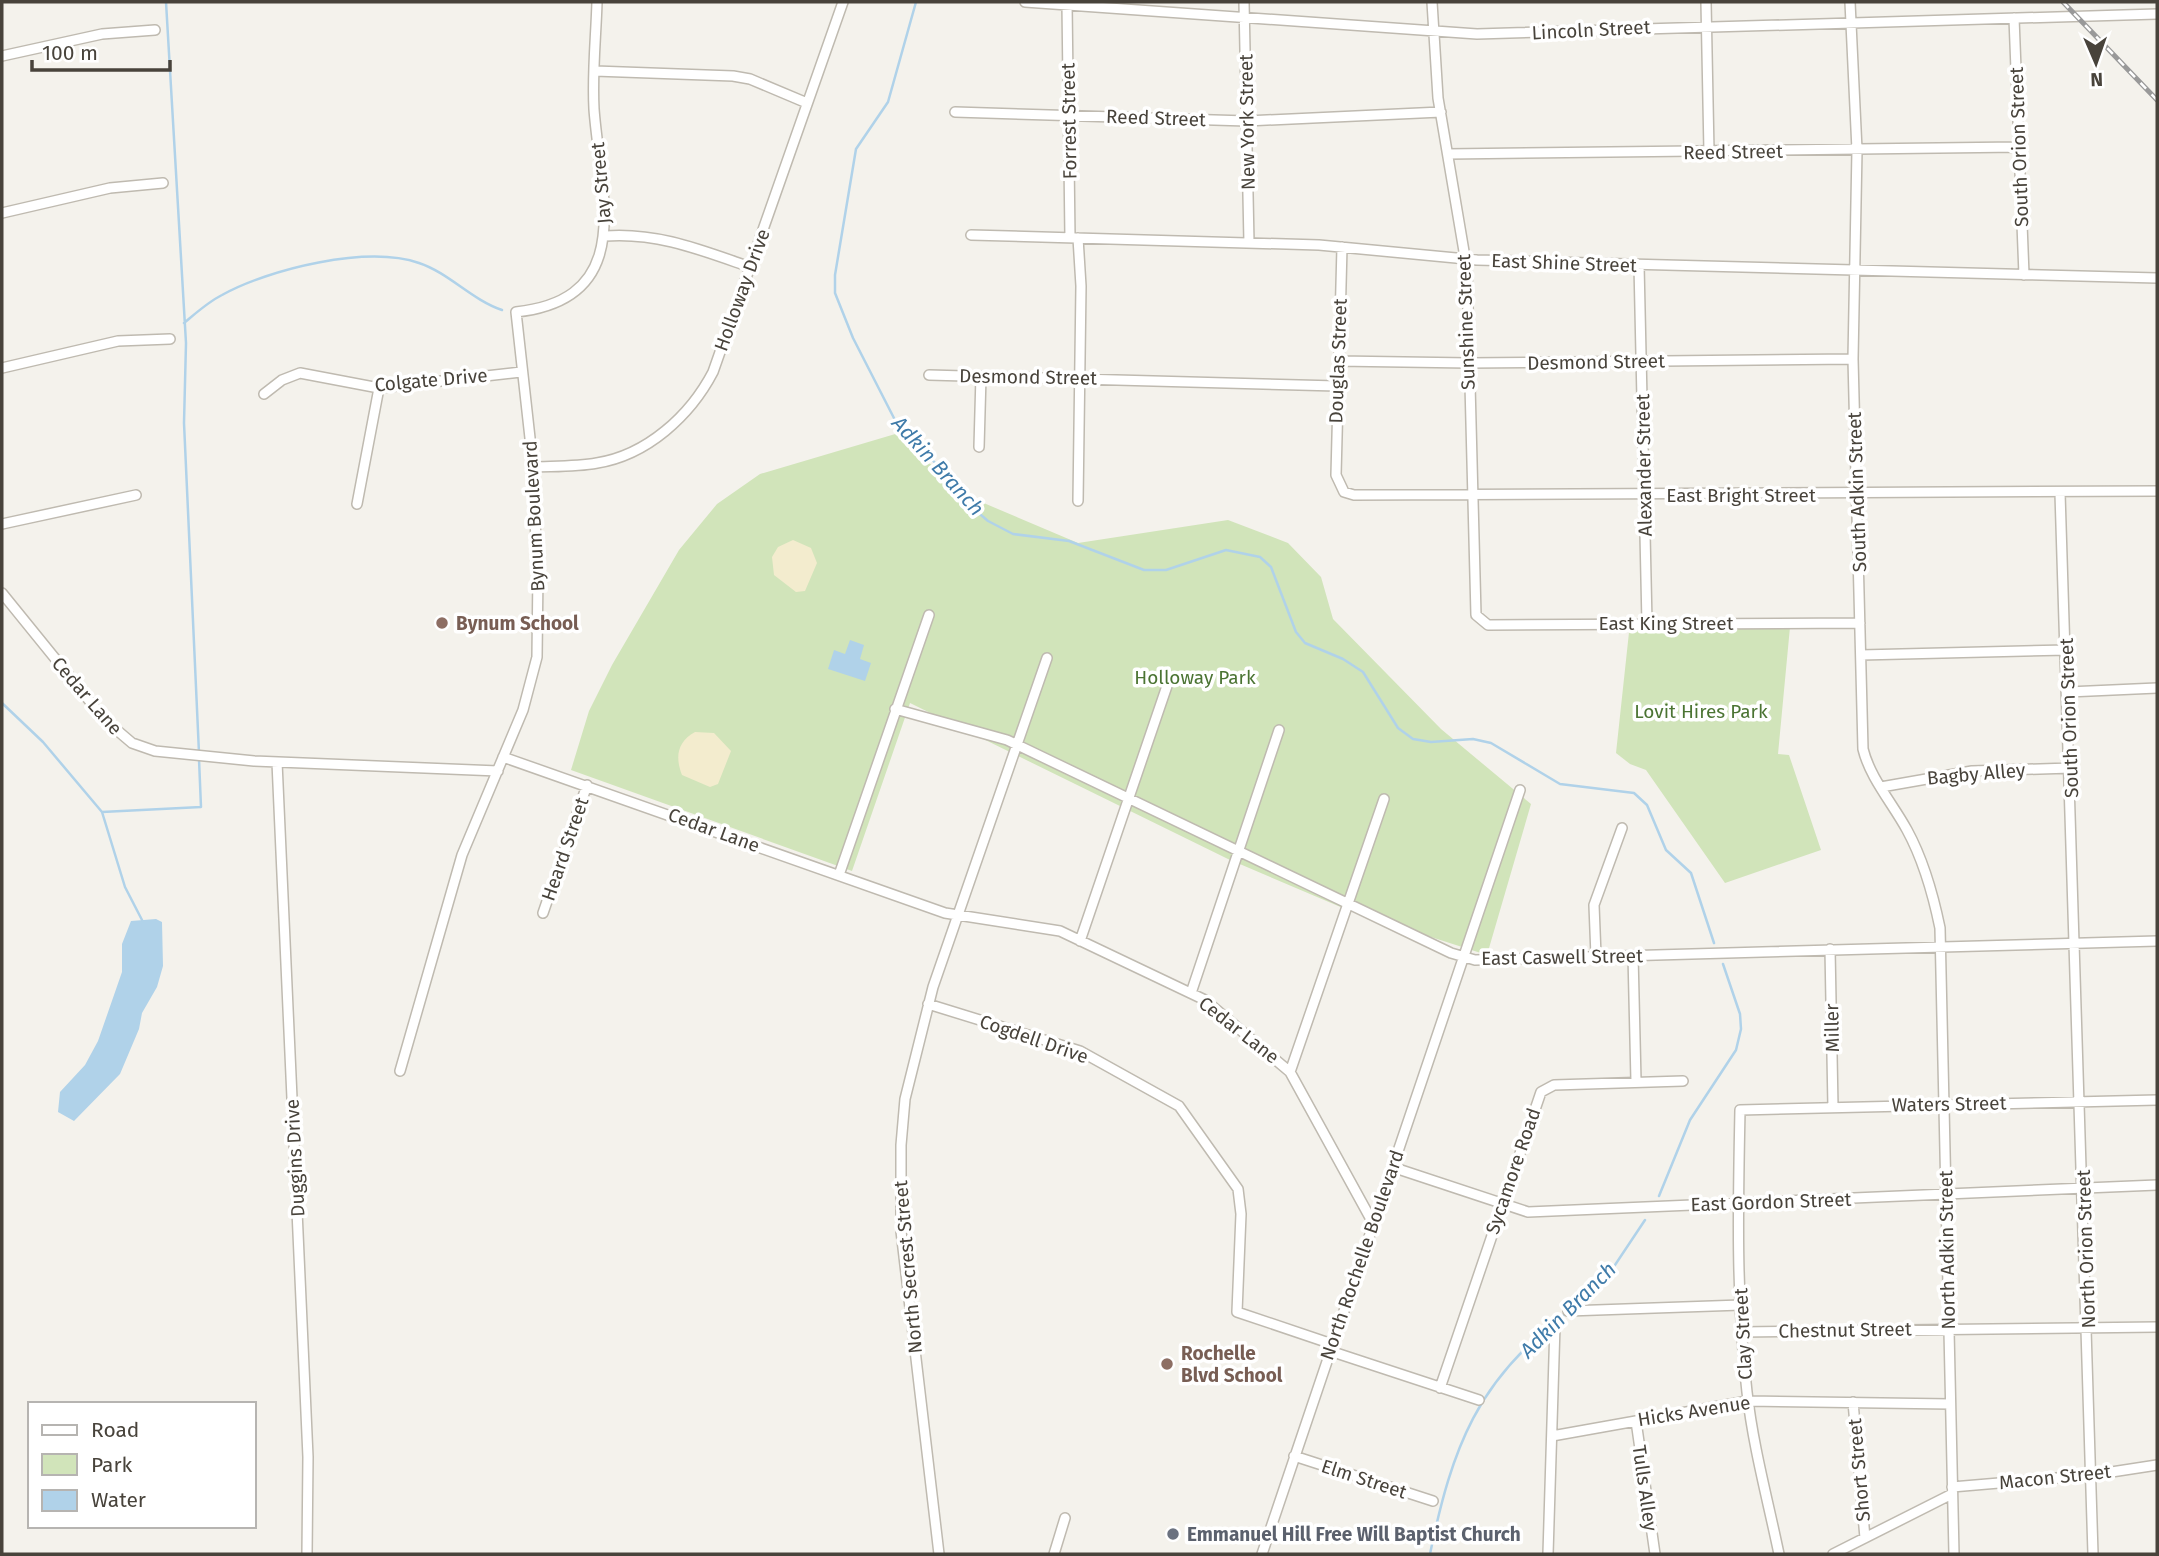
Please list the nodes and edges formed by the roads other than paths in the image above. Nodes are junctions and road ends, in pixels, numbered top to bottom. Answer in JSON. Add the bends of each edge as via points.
{"nodes":[{"id":1,"x":597,"y":2,"type":"edge"},
{"id":2,"x":843,"y":2,"type":"edge"},
{"id":3,"x":1026,"y":2,"type":"edge"},
{"id":4,"x":1244,"y":2,"type":"edge"},
{"id":5,"x":1432,"y":2,"type":"edge"},
{"id":6,"x":1706,"y":2,"type":"edge"},
{"id":7,"x":1850,"y":2,"type":"edge"},
{"id":8,"x":1067,"y":4,"type":"junction"},
{"id":9,"x":2157,"y":14,"type":"edge"},
{"id":10,"x":1245,"y":17,"type":"junction"},
{"id":11,"x":2014,"y":18,"type":"junction"},
{"id":12,"x":1851,"y":22,"type":"junction"},
{"id":13,"x":1706,"y":25,"type":"junction"},
{"id":14,"x":155,"y":30,"type":"dead end"},
{"id":15,"x":1433,"y":32,"type":"junction"},
{"id":16,"x":2,"y":57,"type":"edge"},
{"id":17,"x":595,"y":71,"type":"junction"},
{"id":18,"x":807,"y":103,"type":"junction"},
{"id":19,"x":955,"y":112,"type":"dead end"},
{"id":20,"x":1441,"y":112,"type":"junction"},
{"id":21,"x":1069,"y":116,"type":"junction"},
{"id":22,"x":1247,"y":121,"type":"junction"},
{"id":23,"x":2018,"y":147,"type":"junction"},
{"id":24,"x":1857,"y":150,"type":"junction"},
{"id":25,"x":1709,"y":152,"type":"junction"},
{"id":26,"x":1448,"y":154,"type":"junction"},
{"id":27,"x":163,"y":183,"type":"dead end"},
{"id":28,"x":2,"y":213,"type":"edge"},
{"id":29,"x":971,"y":235,"type":"dead end"},
{"id":30,"x":605,"y":236,"type":"junction"},
{"id":31,"x":1074,"y":238,"type":"junction"},
{"id":32,"x":1249,"y":243,"type":"junction"},
{"id":33,"x":1342,"y":247,"type":"junction"},
{"id":34,"x":1465,"y":259,"type":"junction"},
{"id":35,"x":1639,"y":265,"type":"junction"},
{"id":36,"x":750,"y":267,"type":"junction"},
{"id":37,"x":1853,"y":270,"type":"junction"},
{"id":38,"x":2024,"y":275,"type":"junction"},
{"id":39,"x":2157,"y":278,"type":"edge"},
{"id":40,"x":516,"y":312,"type":"joint"},
{"id":41,"x":170,"y":340,"type":"dead end"},
{"id":42,"x":1853,"y":359,"type":"junction"},
{"id":43,"x":1338,"y":361,"type":"junction"},
{"id":44,"x":1642,"y":361,"type":"junction"},
{"id":45,"x":1469,"y":363,"type":"junction"},
{"id":46,"x":2,"y":368,"type":"edge"},
{"id":47,"x":521,"y":372,"type":"junction"},
{"id":48,"x":929,"y":375,"type":"dead end"},
{"id":49,"x":981,"y":376,"type":"junction"},
{"id":50,"x":1080,"y":379,"type":"junction"},
{"id":51,"x":1337,"y":386,"type":"junction"},
{"id":52,"x":379,"y":388,"type":"junction"},
{"id":53,"x":264,"y":394,"type":"dead end"},
{"id":54,"x":979,"y":447,"type":"dead end"},
{"id":55,"x":532,"y":467,"type":"junction"},
{"id":56,"x":1336,"y":475,"type":"joint"},
{"id":57,"x":2157,"y":491,"type":"edge"},
{"id":58,"x":2060,"y":493,"type":"junction"},
{"id":59,"x":136,"y":495,"type":"dead end"},
{"id":60,"x":1471,"y":495,"type":"junction"},
{"id":61,"x":1644,"y":495,"type":"junction"},
{"id":62,"x":1857,"y":495,"type":"junction"},
{"id":63,"x":1077,"y":500,"type":"dead end"},
{"id":64,"x":357,"y":504,"type":"dead end"},
{"id":65,"x":2,"y":524,"type":"edge"},
{"id":66,"x":2,"y":593,"type":"edge"},
{"id":67,"x":929,"y":615,"type":"dead end"},
{"id":68,"x":1476,"y":615,"type":"joint"},
{"id":69,"x":1647,"y":623,"type":"junction"},
{"id":70,"x":1860,"y":623,"type":"junction"},
{"id":71,"x":2067,"y":650,"type":"junction"},
{"id":72,"x":1861,"y":656,"type":"junction"},
{"id":73,"x":1047,"y":658,"type":"dead end"},
{"id":74,"x":1168,"y":683,"type":"dead end"},
{"id":75,"x":2157,"y":688,"type":"edge"},
{"id":76,"x":2068,"y":692,"type":"junction"},
{"id":77,"x":895,"y":709,"type":"junction"},
{"id":78,"x":1279,"y":730,"type":"dead end"},
{"id":79,"x":1016,"y":744,"type":"junction"},
{"id":80,"x":503,"y":757,"type":"junction"},
{"id":81,"x":277,"y":762,"type":"junction"},
{"id":82,"x":2071,"y":768,"type":"junction"},
{"id":83,"x":498,"y":771,"type":"junction"},
{"id":84,"x":587,"y":785,"type":"junction"},
{"id":85,"x":1881,"y":786,"type":"junction"},
{"id":86,"x":1520,"y":790,"type":"dead end"},
{"id":87,"x":1128,"y":797,"type":"junction"},
{"id":88,"x":1384,"y":799,"type":"dead end"},
{"id":89,"x":1622,"y":828,"type":"dead end"},
{"id":90,"x":1238,"y":851,"type":"junction"},
{"id":91,"x":839,"y":875,"type":"junction"},
{"id":92,"x":1349,"y":903,"type":"junction"},
{"id":93,"x":543,"y":914,"type":"dead end"},
{"id":94,"x":958,"y":914,"type":"junction"},
{"id":95,"x":1080,"y":941,"type":"junction"},
{"id":96,"x":2157,"y":941,"type":"edge"},
{"id":97,"x":2076,"y":943,"type":"junction"},
{"id":98,"x":1941,"y":946,"type":"junction"},
{"id":99,"x":1830,"y":949,"type":"junction"},
{"id":100,"x":1633,"y":955,"type":"junction"},
{"id":101,"x":1463,"y":956,"type":"junction"},
{"id":102,"x":1596,"y":956,"type":"junction"},
{"id":103,"x":1191,"y":993,"type":"junction"},
{"id":104,"x":928,"y":1004,"type":"junction"},
{"id":105,"x":400,"y":1071,"type":"dead end"},
{"id":106,"x":1290,"y":1072,"type":"junction"},
{"id":107,"x":1636,"y":1081,"type":"junction"},
{"id":108,"x":1683,"y":1081,"type":"dead end"},
{"id":109,"x":2157,"y":1100,"type":"edge"},
{"id":110,"x":2081,"y":1101,"type":"junction"},
{"id":111,"x":1945,"y":1104,"type":"junction"},
{"id":112,"x":1833,"y":1107,"type":"junction"},
{"id":113,"x":1740,"y":1110,"type":"joint"},
{"id":114,"x":1392,"y":1167,"type":"junction"},
{"id":115,"x":2157,"y":1185,"type":"edge"},
{"id":116,"x":2084,"y":1188,"type":"junction"},
{"id":117,"x":1946,"y":1195,"type":"junction"},
{"id":118,"x":1502,"y":1203,"type":"junction"},
{"id":119,"x":1738,"y":1203,"type":"junction"},
{"id":120,"x":1373,"y":1223,"type":"junction"},
{"id":121,"x":1741,"y":1305,"type":"junction"},
{"id":122,"x":1568,"y":1311,"type":"dead end"},
{"id":123,"x":1555,"y":1325,"type":"dead end"},
{"id":124,"x":2157,"y":1327,"type":"edge"},
{"id":125,"x":1948,"y":1328,"type":"junction"},
{"id":126,"x":2088,"y":1328,"type":"junction"},
{"id":127,"x":1742,"y":1332,"type":"junction"},
{"id":128,"x":1331,"y":1347,"type":"junction"},
{"id":129,"x":1440,"y":1388,"type":"junction"},
{"id":130,"x":1479,"y":1400,"type":"dead end"},
{"id":131,"x":1748,"y":1401,"type":"junction"},
{"id":132,"x":1853,"y":1402,"type":"junction"},
{"id":133,"x":1950,"y":1404,"type":"junction"},
{"id":134,"x":1636,"y":1421,"type":"junction"},
{"id":135,"x":1552,"y":1436,"type":"junction"},
{"id":136,"x":1294,"y":1456,"type":"junction"},
{"id":137,"x":2157,"y":1465,"type":"edge"},
{"id":138,"x":2092,"y":1475,"type":"junction"},
{"id":139,"x":1952,"y":1490,"type":"junction"},
{"id":140,"x":1433,"y":1501,"type":"dead end"},
{"id":141,"x":1065,"y":1518,"type":"dead end"},
{"id":142,"x":1865,"y":1538,"type":"junction"},
{"id":143,"x":307,"y":1554,"type":"edge"},
{"id":144,"x":939,"y":1554,"type":"edge"},
{"id":145,"x":1054,"y":1554,"type":"edge"},
{"id":146,"x":1262,"y":1554,"type":"edge"},
{"id":147,"x":1548,"y":1554,"type":"edge"},
{"id":148,"x":1655,"y":1554,"type":"edge"},
{"id":149,"x":1779,"y":1554,"type":"edge"},
{"id":150,"x":1833,"y":1554,"type":"edge"},
{"id":151,"x":1954,"y":1554,"type":"edge"},
{"id":152,"x":2093,"y":1554,"type":"edge"}],
"edges":[{"from":1,"to":17,"type":"street","name":"Jay Street"},
{"from":2,"to":18,"type":"street","name":"Holloway Drive"},
{"from":3,"to":8,"type":"street","name":"Lincoln Street"},
{"from":4,"to":10,"type":"street","name":"New York Street"},
{"from":5,"to":15,"type":"street","name":"Sunshine Street"},
{"from":6,"to":13,"type":"street"},
{"from":7,"to":12,"type":"street","name":"South Adkin Street"},
{"from":8,"to":10,"type":"street","name":"Lincoln Street"},
{"from":8,"to":21,"type":"street","name":"Forrest Street"},
{"from":9,"to":11,"type":"street","name":"Lincoln Street"},
{"from":10,"to":15,"type":"street","name":"Lincoln Street"},
{"from":10,"to":22,"type":"street","name":"New York Street"},
{"from":11,"to":12,"type":"street","name":"Lincoln Street"},
{"from":11,"to":23,"type":"street","name":"South Orion Street"},
{"from":12,"to":13,"type":"street","name":"Lincoln Street"},
{"from":12,"to":24,"type":"street","name":"South Adkin Street"},
{"from":13,"to":15,"type":"street","name":"Lincoln Street"},
{"from":13,"to":25,"type":"street"},
{"from":14,"to":16,"type":"street","via":[[102,34]]},
{"from":15,"to":20,"type":"street","name":"Sunshine Street"},
{"from":17,"to":18,"type":"street","via":[[733,76]]},
{"from":17,"to":30,"type":"street","name":"Jay Street"},
{"from":18,"to":36,"type":"street","name":"Holloway Drive"},
{"from":19,"to":21,"type":"street","name":"Reed Street"},
{"from":20,"to":22,"type":"street","name":"Reed Street"},
{"from":20,"to":26,"type":"street","name":"Sunshine Street"},
{"from":21,"to":22,"type":"street","name":"Reed Street"},
{"from":21,"to":31,"type":"street","name":"Forrest Street"},
{"from":22,"to":32,"type":"street","name":"New York Street"},
{"from":23,"to":24,"type":"street","name":"Reed Street"},
{"from":23,"to":38,"type":"street","name":"South Orion Street"},
{"from":24,"to":25,"type":"street","name":"Reed Street"},
{"from":24,"to":37,"type":"street","name":"South Adkin Street"},
{"from":25,"to":26,"type":"street","name":"Reed Street"},
{"from":26,"to":34,"type":"street","name":"Sunshine Street"},
{"from":27,"to":28,"type":"street","via":[[110,188]]},
{"from":29,"to":31,"type":"street","name":"East Shine Street"},
{"from":30,"to":36,"type":"street","via":[[662,238]]},
{"from":30,"to":40,"type":"street","name":"Jay Street","via":[[599,261],[580,287],[552,305]]},
{"from":31,"to":32,"type":"street","name":"East Shine Street"},
{"from":31,"to":50,"type":"street","name":"Forrest Street"},
{"from":32,"to":33,"type":"street","name":"East Shine Street"},
{"from":33,"to":34,"type":"street","name":"East Shine Street"},
{"from":33,"to":43,"type":"street","name":"Douglas Street"},
{"from":34,"to":35,"type":"street","name":"East Shine Street"},
{"from":34,"to":45,"type":"street","name":"Sunshine Street"},
{"from":35,"to":37,"type":"street","name":"East Shine Street"},
{"from":35,"to":44,"type":"street","name":"Alexander Street"},
{"from":36,"to":55,"type":"street","name":"Holloway Drive","via":[[713,372],[673,424],[637,449],[606,461]]},
{"from":37,"to":38,"type":"street","name":"East Shine Street"},
{"from":37,"to":42,"type":"street","name":"South Adkin Street"},
{"from":38,"to":39,"type":"street","name":"East Shine Street"},
{"from":40,"to":47,"type":"street","name":"Bynum Boulevard"},
{"from":41,"to":46,"type":"street","via":[[118,341]]},
{"from":42,"to":44,"type":"street","name":"Desmond Street"},
{"from":42,"to":62,"type":"street","name":"South Adkin Street"},
{"from":43,"to":45,"type":"street","name":"Desmond Street"},
{"from":43,"to":51,"type":"street","name":"Douglas Street"},
{"from":44,"to":45,"type":"street","name":"Desmond Street"},
{"from":44,"to":61,"type":"street","name":"Alexander Street"},
{"from":45,"to":60,"type":"street","name":"Sunshine Street"},
{"from":47,"to":52,"type":"street","name":"Colgate Drive"},
{"from":47,"to":55,"type":"street","name":"Bynum Boulevard"},
{"from":48,"to":49,"type":"street","name":"Desmond Street"},
{"from":49,"to":50,"type":"street","name":"Desmond Street"},
{"from":49,"to":54,"type":"street"},
{"from":50,"to":51,"type":"street","name":"Desmond Street"},
{"from":50,"to":63,"type":"street","name":"Forrest Street"},
{"from":51,"to":56,"type":"street","name":"Douglas Street"},
{"from":52,"to":53,"type":"street","name":"Colgate Drive","via":[[300,373]]},
{"from":52,"to":64,"type":"street"},
{"from":55,"to":80,"type":"street","name":"Bynum Boulevard","via":[[538,648],[532,684]]},
{"from":56,"to":60,"type":"street","name":"East Bright Street","via":[[1344,492],[1354,495]]},
{"from":57,"to":58,"type":"street","name":"East Bright Street"},
{"from":58,"to":62,"type":"street","name":"East Bright Street"},
{"from":58,"to":71,"type":"street","name":"South Orion Street"},
{"from":59,"to":65,"type":"street"},
{"from":60,"to":61,"type":"street","name":"East Bright Street"},
{"from":60,"to":68,"type":"street","name":"Sunshine Street"},
{"from":61,"to":62,"type":"street","name":"East Bright Street"},
{"from":61,"to":69,"type":"street","name":"Alexander Street"},
{"from":62,"to":70,"type":"street","name":"South Adkin Street"},
{"from":66,"to":81,"type":"street","name":"Cedar Lane","via":[[105,720],[132,743],[155,751]]},
{"from":67,"to":77,"type":"street"},
{"from":68,"to":69,"type":"street","name":"East King Street","via":[[1489,625]]},
{"from":69,"to":70,"type":"street","name":"East King Street"},
{"from":70,"to":72,"type":"street","name":"South Adkin Street"},
{"from":71,"to":72,"type":"street"},
{"from":71,"to":76,"type":"street","name":"South Orion Street"},
{"from":72,"to":85,"type":"street","name":"South Adkin Street","via":[[1863,749]]},
{"from":73,"to":79,"type":"street","name":"North Secrest Street"},
{"from":74,"to":87,"type":"street"},
{"from":75,"to":76,"type":"street"},
{"from":76,"to":82,"type":"street","name":"South Orion Street"},
{"from":77,"to":79,"type":"street","name":"East Caswell Street"},
{"from":77,"to":91,"type":"street"},
{"from":78,"to":90,"type":"street"},
{"from":79,"to":87,"type":"street","name":"East Caswell Street"},
{"from":79,"to":94,"type":"street","name":"North Secrest Street"},
{"from":80,"to":83,"type":"street"},
{"from":80,"to":84,"type":"street","name":"Cedar Lane"},
{"from":81,"to":83,"type":"street","name":"Cedar Lane"},
{"from":81,"to":143,"type":"street","name":"Duggins Drive","via":[[308,1457]]},
{"from":82,"to":85,"type":"street","name":"Bagby Alley","via":[[1972,771]]},
{"from":82,"to":97,"type":"street","name":"South Orion Street"},
{"from":83,"to":105,"type":"street","via":[[462,855]]},
{"from":84,"to":91,"type":"street","name":"Cedar Lane"},
{"from":84,"to":93,"type":"street","name":"Heard Street"},
{"from":85,"to":98,"type":"street","name":"South Adkin Street","via":[[1926,871]]},
{"from":86,"to":101,"type":"street","name":"North Rochelle Boulevard"},
{"from":87,"to":90,"type":"street","name":"East Caswell Street"},
{"from":87,"to":95,"type":"street"},
{"from":88,"to":92,"type":"street"},
{"from":89,"to":102,"type":"street","via":[[1594,905]]},
{"from":90,"to":92,"type":"street","name":"East Caswell Street"},
{"from":90,"to":103,"type":"street"},
{"from":91,"to":94,"type":"street","name":"Cedar Lane"},
{"from":92,"to":101,"type":"street","name":"East Caswell Street"},
{"from":92,"to":106,"type":"street"},
{"from":94,"to":95,"type":"street","name":"Cedar Lane","via":[[1060,931]]},
{"from":94,"to":104,"type":"street","name":"North Secrest Street"},
{"from":95,"to":103,"type":"street","name":"Cedar Lane"},
{"from":96,"to":97,"type":"street","name":"East Caswell Street"},
{"from":97,"to":98,"type":"street","name":"East Caswell Street"},
{"from":97,"to":110,"type":"street","name":"North Orion Street"},
{"from":98,"to":99,"type":"street","name":"East Caswell Street"},
{"from":98,"to":111,"type":"street","name":"North Adkin Street"},
{"from":99,"to":100,"type":"street","name":"East Caswell Street"},
{"from":99,"to":112,"type":"street","name":"Miller"},
{"from":100,"to":102,"type":"street","name":"East Caswell Street"},
{"from":100,"to":107,"type":"street"},
{"from":101,"to":102,"type":"street","name":"East Caswell Street","via":[[1475,960]]},
{"from":101,"to":114,"type":"street","name":"North Rochelle Boulevard"},
{"from":103,"to":106,"type":"street","name":"Cedar Lane"},
{"from":104,"to":128,"type":"street","name":"Cogdell Drive","via":[[1080,1051],[1179,1106],[1238,1189],[1237,1312]]},
{"from":104,"to":144,"type":"street","name":"North Secrest Street","via":[[905,1099],[900,1184],[906,1282]]},
{"from":106,"to":120,"type":"street","name":"Cedar Lane"},
{"from":107,"to":108,"type":"street","name":"Sycamore Road"},
{"from":107,"to":118,"type":"street","name":"Sycamore Road","via":[[1547,1087],[1541,1092]]},
{"from":109,"to":110,"type":"street","name":"Waters Street"},
{"from":110,"to":111,"type":"street","name":"Waters Street"},
{"from":110,"to":116,"type":"street","name":"North Orion Street"},
{"from":111,"to":112,"type":"street","name":"Waters Street"},
{"from":111,"to":117,"type":"street","name":"North Adkin Street"},
{"from":112,"to":113,"type":"street","name":"Waters Street"},
{"from":113,"to":119,"type":"street","name":"Clay Street"},
{"from":114,"to":118,"type":"street","name":"East Gordon Street"},
{"from":114,"to":120,"type":"street","name":"North Rochelle Boulevard"},
{"from":115,"to":116,"type":"street","name":"East Gordon Street"},
{"from":116,"to":117,"type":"street","name":"East Gordon Street"},
{"from":116,"to":126,"type":"street","name":"North Orion Street"},
{"from":117,"to":119,"type":"street","name":"East Gordon Street"},
{"from":117,"to":125,"type":"street","name":"North Adkin Street"},
{"from":118,"to":119,"type":"street","name":"East Gordon Street","via":[[1528,1212]]},
{"from":118,"to":129,"type":"street","name":"Sycamore Road"},
{"from":119,"to":121,"type":"street","name":"Clay Street"},
{"from":120,"to":128,"type":"street","name":"North Rochelle Boulevard"},
{"from":121,"to":122,"type":"street"},
{"from":121,"to":127,"type":"street","name":"Clay Street"},
{"from":123,"to":135,"type":"street"},
{"from":124,"to":126,"type":"street","name":"Chestnut Street"},
{"from":125,"to":126,"type":"street","name":"Chestnut Street"},
{"from":125,"to":127,"type":"street","name":"Chestnut Street"},
{"from":125,"to":133,"type":"street","name":"North Adkin Street"},
{"from":126,"to":138,"type":"street","name":"North Orion Street"},
{"from":127,"to":131,"type":"street","name":"Clay Street"},
{"from":128,"to":129,"type":"street"},
{"from":128,"to":136,"type":"street","name":"North Rochelle Boulevard"},
{"from":129,"to":130,"type":"street"},
{"from":131,"to":132,"type":"street","name":"Hicks Avenue"},
{"from":131,"to":134,"type":"street","name":"Hicks Avenue"},
{"from":131,"to":149,"type":"street","name":"Clay Street"},
{"from":132,"to":133,"type":"street","name":"Hicks Avenue"},
{"from":132,"to":142,"type":"street","name":"Short Street"},
{"from":133,"to":139,"type":"street","name":"North Adkin Street"},
{"from":134,"to":135,"type":"street","name":"Hicks Avenue"},
{"from":134,"to":148,"type":"street","name":"Tulls Alley"},
{"from":135,"to":147,"type":"street"},
{"from":136,"to":140,"type":"street","name":"Elm Street"},
{"from":136,"to":146,"type":"street","name":"North Rochelle Boulevard"},
{"from":137,"to":138,"type":"street","name":"Macon Street"},
{"from":138,"to":139,"type":"street","name":"Macon Street"},
{"from":138,"to":152,"type":"street","name":"North Orion Street"},
{"from":139,"to":142,"type":"street","name":"Macon Street"},
{"from":139,"to":151,"type":"street","name":"North Adkin Street"},
{"from":141,"to":145,"type":"street"},
{"from":142,"to":150,"type":"street","name":"Macon Street"}]}
